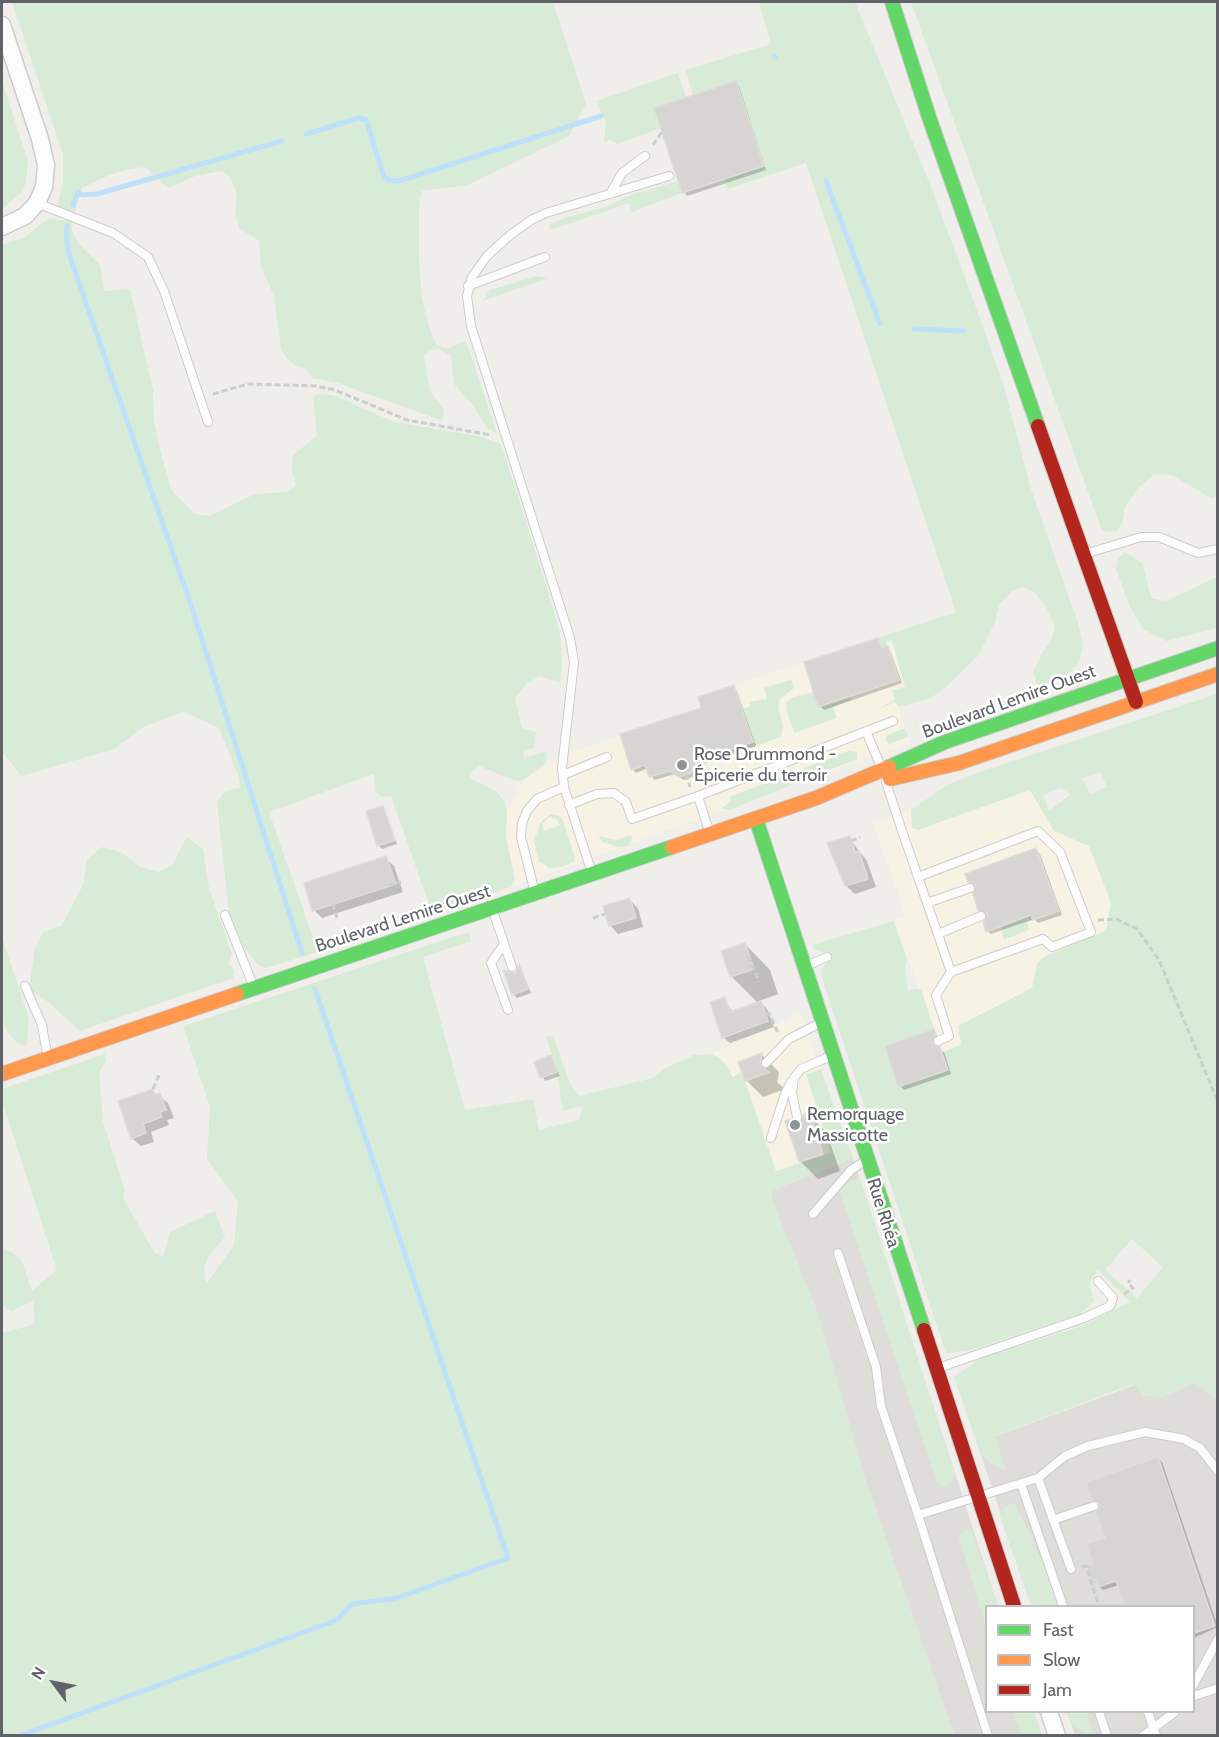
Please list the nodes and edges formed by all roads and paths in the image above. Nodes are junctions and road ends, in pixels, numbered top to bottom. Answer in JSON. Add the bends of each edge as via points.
{"nodes":[{"id":1,"x":878,"y":2,"type":"edge"},
{"id":2,"x":892,"y":2,"type":"edge"},
{"id":3,"x":2,"y":25,"type":"edge"},
{"id":4,"x":930,"y":120,"type":"junction"},
{"id":5,"x":645,"y":156,"type":"dead end"},
{"id":6,"x":669,"y":176,"type":"dead end"},
{"id":7,"x":610,"y":194,"type":"junction"},
{"id":8,"x":37,"y":203,"type":"junction"},
{"id":9,"x":2,"y":227,"type":"edge"},
{"id":10,"x":545,"y":257,"type":"dead end"},
{"id":11,"x":468,"y":286,"type":"junction"},
{"id":12,"x":200,"y":398,"type":"junction"},
{"id":13,"x":208,"y":422,"type":"dead end"},
{"id":14,"x":509,"y":445,"type":"junction"},
{"id":15,"x":1218,"y":549,"type":"edge"},
{"id":16,"x":1085,"y":555,"type":"junction"},
{"id":17,"x":1218,"y":648,"type":"edge"},
{"id":18,"x":1218,"y":674,"type":"edge"},
{"id":19,"x":1127,"y":678,"type":"junction"},
{"id":20,"x":1136,"y":702,"type":"junction"},
{"id":21,"x":892,"y":721,"type":"dead end"},
{"id":22,"x":866,"y":731,"type":"junction"},
{"id":23,"x":607,"y":757,"type":"dead end"},
{"id":24,"x":563,"y":775,"type":"junction"},
{"id":25,"x":884,"y":775,"type":"junction"},
{"id":26,"x":564,"y":787,"type":"junction"},
{"id":27,"x":698,"y":796,"type":"junction"},
{"id":28,"x":569,"y":805,"type":"junction"},
{"id":29,"x":756,"y":819,"type":"junction"},
{"id":30,"x":710,"y":834,"type":"junction"},
{"id":31,"x":860,"y":837,"type":"dead end"},
{"id":32,"x":851,"y":841,"type":"dead end"},
{"id":33,"x":592,"y":874,"type":"junction"},
{"id":34,"x":918,"y":877,"type":"junction"},
{"id":35,"x":401,"y":882,"type":"dead end"},
{"id":36,"x":389,"y":886,"type":"dead end"},
{"id":37,"x":970,"y":888,"type":"dead end"},
{"id":38,"x":535,"y":894,"type":"junction"},
{"id":39,"x":927,"y":903,"type":"junction"},
{"id":40,"x":333,"y":904,"type":"dead end"},
{"id":41,"x":493,"y":909,"type":"junction"},
{"id":42,"x":605,"y":914,"type":"dead end"},
{"id":43,"x":225,"y":915,"type":"dead end"},
{"id":44,"x":981,"y":916,"type":"dead end"},
{"id":45,"x":337,"y":918,"type":"dead end"},
{"id":46,"x":593,"y":918,"type":"dead end"},
{"id":47,"x":1087,"y":923,"type":"junction"},
{"id":48,"x":938,"y":934,"type":"junction"},
{"id":49,"x":504,"y":944,"type":"junction"},
{"id":50,"x":749,"y":956,"type":"dead end"},
{"id":51,"x":827,"y":957,"type":"dead end"},
{"id":52,"x":512,"y":967,"type":"dead end"},
{"id":53,"x":802,"y":967,"type":"junction"},
{"id":54,"x":951,"y":972,"type":"junction"},
{"id":55,"x":759,"y":982,"type":"dead end"},
{"id":56,"x":25,"y":986,"type":"dead end"},
{"id":57,"x":254,"y":988,"type":"junction"},
{"id":58,"x":508,"y":1010,"type":"dead end"},
{"id":59,"x":766,"y":1014,"type":"dead end"},
{"id":60,"x":821,"y":1022,"type":"junction"},
{"id":61,"x":938,"y":1041,"type":"dead end"},
{"id":62,"x":783,"y":1046,"type":"junction"},
{"id":63,"x":831,"y":1055,"type":"junction"},
{"id":64,"x":48,"y":1058,"type":"junction"},
{"id":65,"x":766,"y":1063,"type":"dead end"},
{"id":66,"x":2,"y":1073,"type":"edge"},
{"id":67,"x":160,"y":1074,"type":"dead end"},
{"id":68,"x":794,"y":1078,"type":"junction"},
{"id":69,"x":153,"y":1089,"type":"dead end"},
{"id":70,"x":1218,"y":1102,"type":"edge"},
{"id":71,"x":797,"y":1117,"type":"dead end"},
{"id":72,"x":771,"y":1138,"type":"dead end"},
{"id":73,"x":866,"y":1161,"type":"junction"},
{"id":74,"x":813,"y":1214,"type":"dead end"},
{"id":75,"x":838,"y":1253,"type":"dead end"},
{"id":76,"x":1098,"y":1281,"type":"dead end"},
{"id":77,"x":935,"y":1369,"type":"junction"},
{"id":78,"x":1218,"y":1471,"type":"edge"},
{"id":79,"x":1038,"y":1478,"type":"junction"},
{"id":80,"x":1021,"y":1484,"type":"junction"},
{"id":81,"x":978,"y":1497,"type":"junction"},
{"id":82,"x":1094,"y":1506,"type":"dead end"},
{"id":83,"x":918,"y":1515,"type":"junction"},
{"id":84,"x":1053,"y":1520,"type":"junction"},
{"id":85,"x":1086,"y":1566,"type":"dead end"},
{"id":86,"x":1071,"y":1569,"type":"dead end"},
{"id":87,"x":1014,"y":1605,"type":"edge"},
{"id":88,"x":1063,"y":1605,"type":"edge"},
{"id":89,"x":1099,"y":1605,"type":"edge"},
{"id":90,"x":1218,"y":1639,"type":"edge"},
{"id":91,"x":1195,"y":1682,"type":"edge"},
{"id":92,"x":1218,"y":1688,"type":"edge"},
{"id":93,"x":1195,"y":1696,"type":"edge"},
{"id":94,"x":1049,"y":1713,"type":"edge"},
{"id":95,"x":1099,"y":1713,"type":"edge"},
{"id":96,"x":1148,"y":1713,"type":"edge"},
{"id":97,"x":1174,"y":1713,"type":"edge"},
{"id":98,"x":1155,"y":1732,"type":"edge"},
{"id":99,"x":988,"y":1736,"type":"edge"},
{"id":100,"x":1057,"y":1736,"type":"edge"},
{"id":101,"x":1107,"y":1736,"type":"edge"},
{"id":102,"x":1143,"y":1736,"type":"edge"}],
"edges":[{"from":1,"to":4,"type":"main road"},
{"from":2,"to":4,"type":"main road"},
{"from":3,"to":8,"type":"street","via":[[43,151],[45,177]]},
{"from":4,"to":16,"type":"main road"},
{"from":5,"to":7,"type":"lane","via":[[622,172]]},
{"from":6,"to":7,"type":"lane"},
{"from":7,"to":11,"type":"lane","via":[[531,220],[488,256]]},
{"from":8,"to":9,"type":"street","via":[[25,216]]},
{"from":8,"to":12,"type":"lane","via":[[113,233],[148,257],[164,291]]},
{"from":10,"to":11,"type":"lane"},
{"from":11,"to":14,"type":"lane","via":[[471,326]]},
{"from":12,"to":13,"type":"lane"},
{"from":12,"to":14,"type":"path","via":[[248,384],[316,386],[407,420],[486,433]]},
{"from":14,"to":24,"type":"lane","via":[[565,620],[574,662]]},
{"from":15,"to":16,"type":"lane","via":[[1190,552],[1159,537],[1141,537]]},
{"from":16,"to":19,"type":"main road"},
{"from":17,"to":19,"type":"main road","name":"Boulevard Lemire Ouest"},
{"from":18,"to":20,"type":"main road","name":"Boulevard Lemire Ouest"},
{"from":19,"to":20,"type":"main road"},
{"from":19,"to":25,"type":"main road","name":"Boulevard Lemire Ouest","via":[[945,742]]},
{"from":20,"to":25,"type":"main road","name":"Boulevard Lemire Ouest","via":[[959,762]]},
{"from":21,"to":22,"type":"lane"},
{"from":22,"to":25,"type":"lane"},
{"from":22,"to":27,"type":"lane"},
{"from":23,"to":24,"type":"lane"},
{"from":24,"to":26,"type":"lane"},
{"from":25,"to":29,"type":"main road","name":"Boulevard Lemire Ouest"},
{"from":25,"to":34,"type":"lane"},
{"from":26,"to":28,"type":"lane"},
{"from":26,"to":38,"type":"lane","via":[[537,800],[522,823],[521,837]]},
{"from":27,"to":28,"type":"lane","via":[[632,819],[626,802],[614,793],[597,794]]},
{"from":27,"to":30,"type":"lane"},
{"from":28,"to":33,"type":"lane"},
{"from":29,"to":30,"type":"main road","name":"Boulevard Lemire Ouest"},
{"from":29,"to":53,"type":"main road","name":"Rue Rhéa"},
{"from":30,"to":33,"type":"main road","name":"Boulevard Lemire Ouest"},
{"from":31,"to":32,"type":"path"},
{"from":33,"to":38,"type":"main road","name":"Boulevard Lemire Ouest"},
{"from":34,"to":39,"type":"lane"},
{"from":34,"to":47,"type":"lane","via":[[1038,831],[1060,852]]},
{"from":35,"to":36,"type":"path"},
{"from":37,"to":39,"type":"lane"},
{"from":38,"to":41,"type":"main road","name":"Boulevard Lemire Ouest"},
{"from":39,"to":48,"type":"lane"},
{"from":40,"to":45,"type":"path"},
{"from":41,"to":49,"type":"lane"},
{"from":41,"to":57,"type":"main road","name":"Boulevard Lemire Ouest"},
{"from":42,"to":46,"type":"path"},
{"from":43,"to":57,"type":"lane"},
{"from":44,"to":48,"type":"lane"},
{"from":47,"to":54,"type":"lane","via":[[1091,932],[1052,947],[1043,939]]},
{"from":47,"to":70,"type":"path","via":[[1116,918],[1137,929],[1159,960]]},
{"from":48,"to":54,"type":"lane"},
{"from":49,"to":52,"type":"lane"},
{"from":49,"to":58,"type":"lane","via":[[491,963]]},
{"from":50,"to":55,"type":"path"},
{"from":51,"to":53,"type":"lane"},
{"from":53,"to":60,"type":"main road","name":"Rue Rhéa"},
{"from":54,"to":61,"type":"lane","via":[[936,995],[949,1036]]},
{"from":56,"to":64,"type":"lane","via":[[42,1025]]},
{"from":57,"to":64,"type":"main road","name":"Boulevard Lemire Ouest"},
{"from":59,"to":62,"type":"path","via":[[769,1013]]},
{"from":60,"to":62,"type":"lane","via":[[797,1033]]},
{"from":60,"to":63,"type":"main road","name":"Rue Rhéa"},
{"from":62,"to":65,"type":"lane"},
{"from":63,"to":68,"type":"lane","via":[[801,1069]]},
{"from":63,"to":73,"type":"main road","name":"Rue Rhéa"},
{"from":64,"to":66,"type":"main road","name":"Boulevard Lemire Ouest"},
{"from":67,"to":69,"type":"path"},
{"from":68,"to":71,"type":"lane","via":[[792,1093]]},
{"from":68,"to":72,"type":"lane"},
{"from":73,"to":74,"type":"lane","via":[[851,1170]]},
{"from":73,"to":77,"type":"main road","name":"Rue Rhéa"},
{"from":75,"to":83,"type":"lane","via":[[876,1367],[881,1406]]},
{"from":76,"to":77,"type":"lane","via":[[1113,1298],[1110,1306]]},
{"from":77,"to":81,"type":"main road","name":"Rue Rhéa"},
{"from":78,"to":79,"type":"lane","via":[[1200,1448],[1184,1439],[1145,1432],[1088,1446],[1065,1456]]},
{"from":79,"to":80,"type":"lane"},
{"from":79,"to":84,"type":"lane"},
{"from":80,"to":81,"type":"lane"},
{"from":80,"to":88,"type":"lane"},
{"from":81,"to":83,"type":"lane"},
{"from":81,"to":87,"type":"main road","name":"Rue Rhéa"},
{"from":82,"to":84,"type":"lane"},
{"from":83,"to":99,"type":"lane"},
{"from":84,"to":86,"type":"lane"},
{"from":85,"to":89,"type":"path"},
{"from":90,"to":91,"type":"lane"},
{"from":92,"to":93,"type":"lane"},
{"from":94,"to":100,"type":"street"},
{"from":95,"to":101,"type":"lane"},
{"from":96,"to":98,"type":"lane"},
{"from":97,"to":98,"type":"lane"},
{"from":98,"to":102,"type":"lane"}]}
